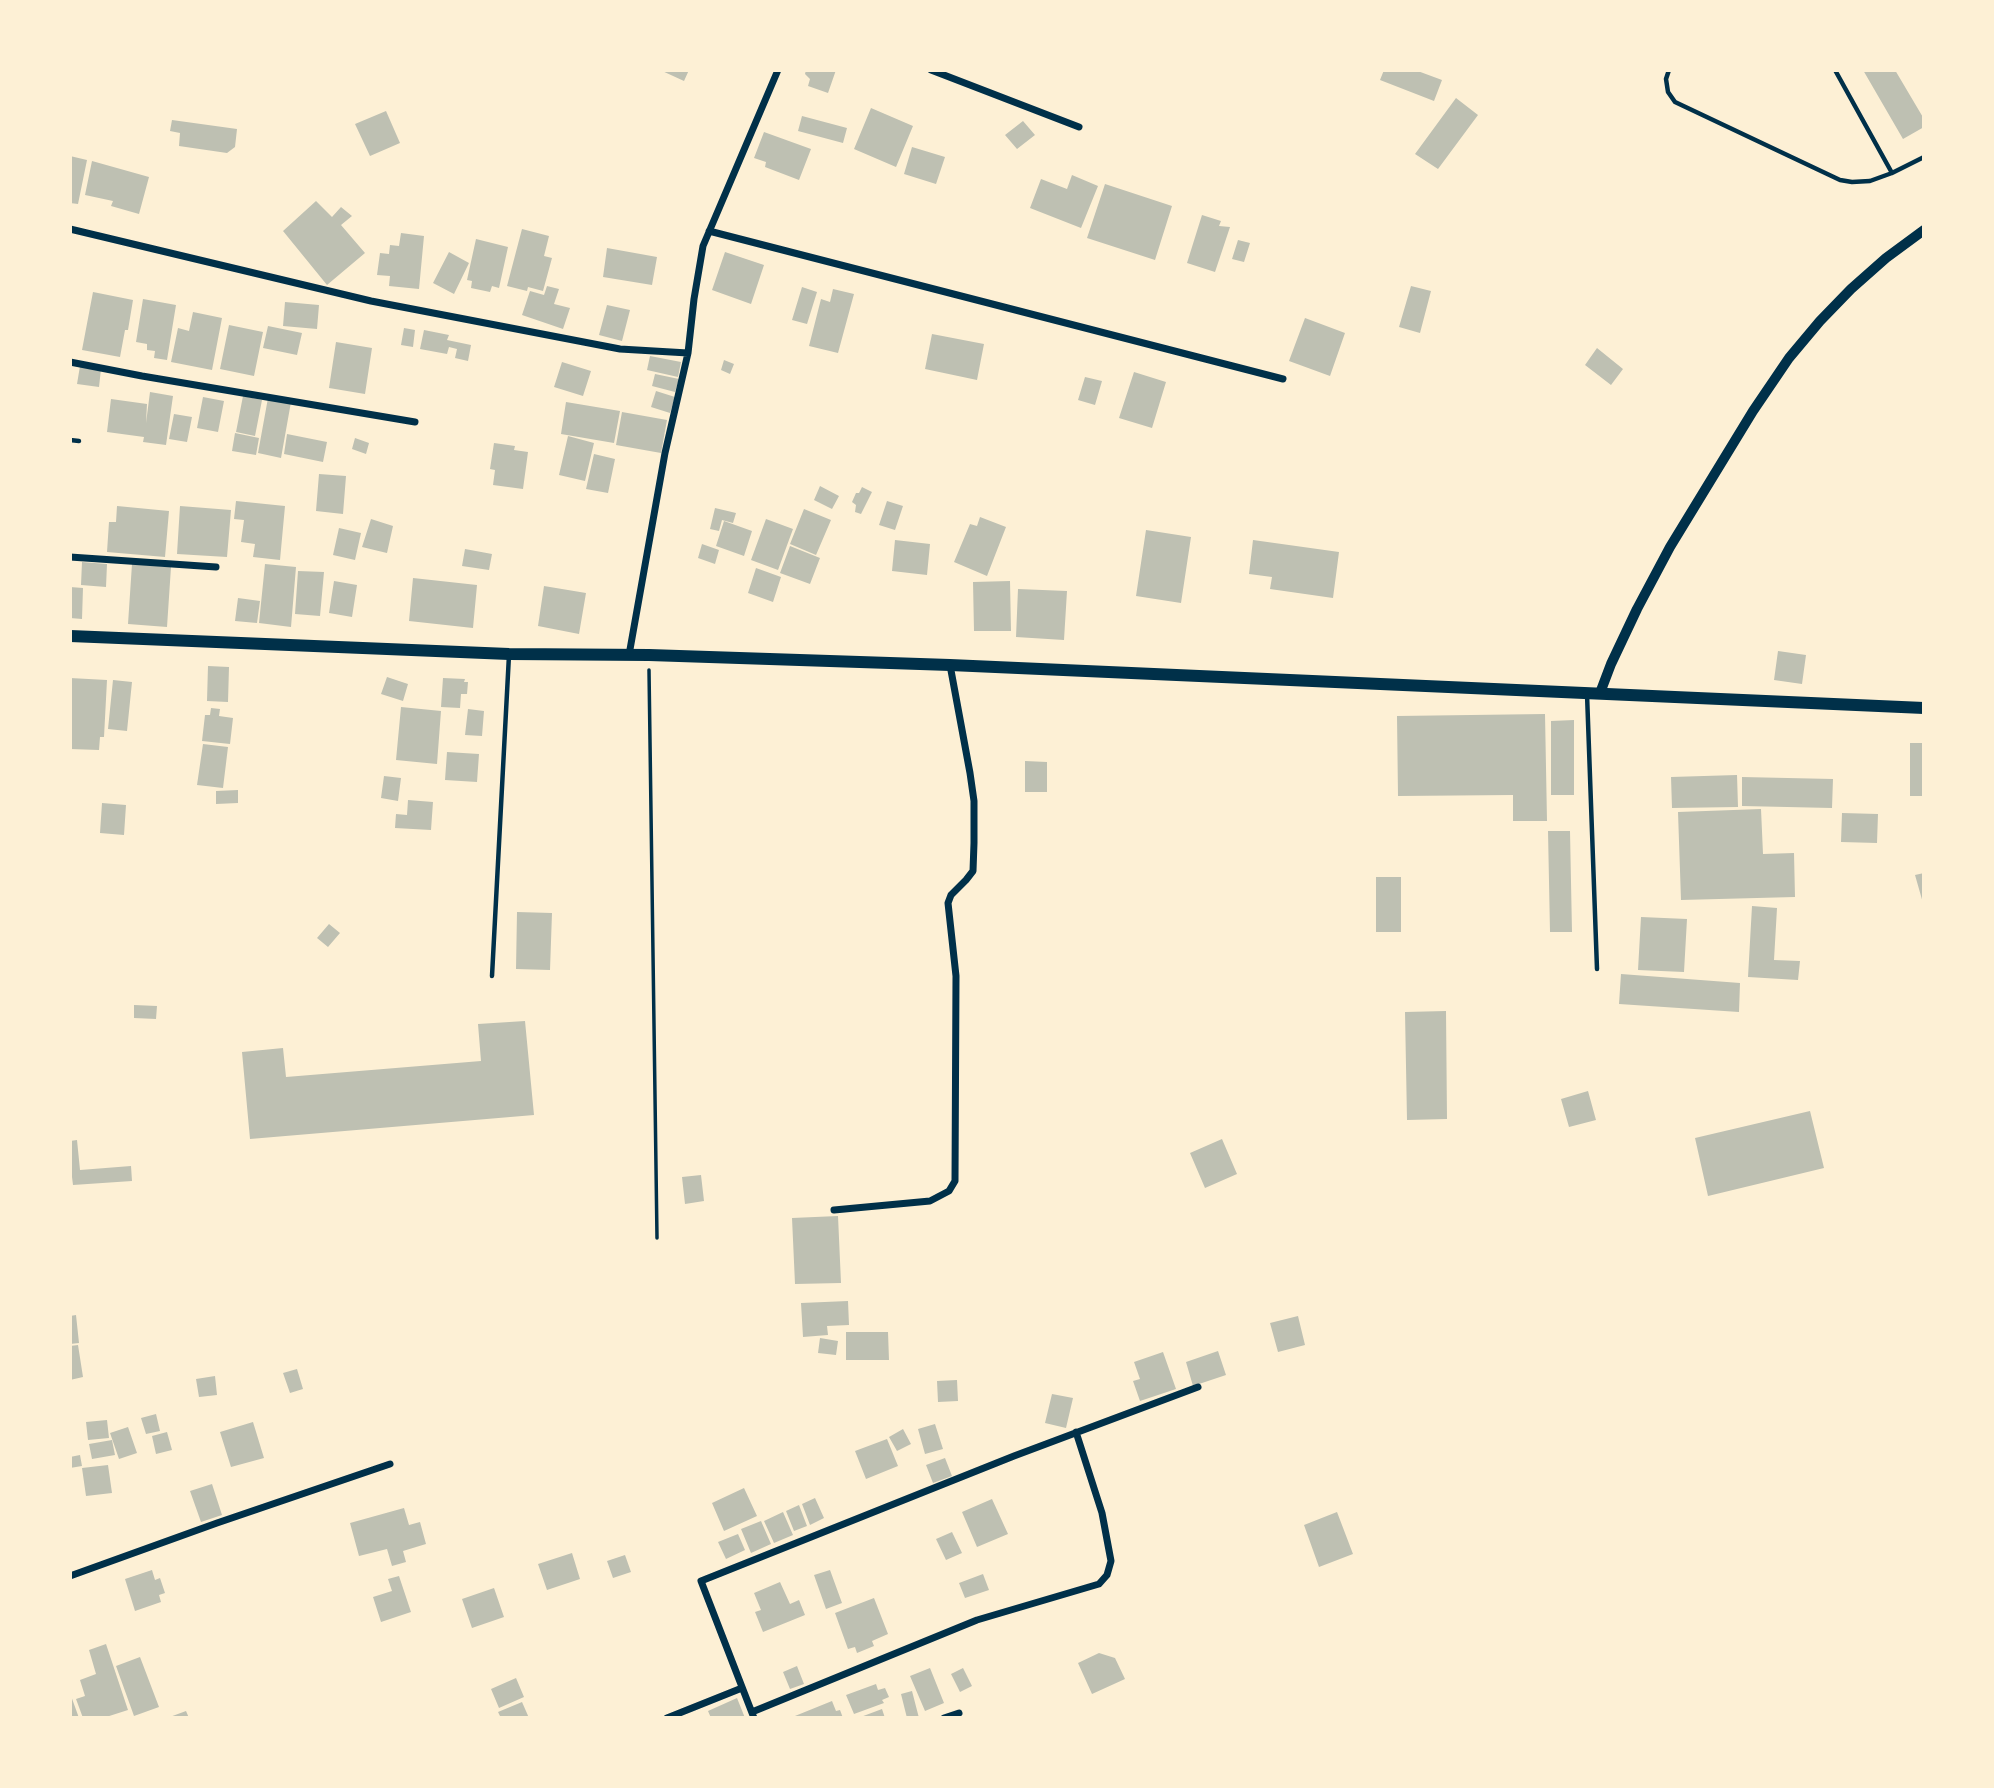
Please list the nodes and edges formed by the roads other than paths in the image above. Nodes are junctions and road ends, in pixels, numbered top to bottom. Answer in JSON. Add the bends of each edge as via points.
{"nodes":[{"id":1,"x":778,"y":70,"type":"edge"},
{"id":2,"x":931,"y":70,"type":"edge"},
{"id":3,"x":1669,"y":70,"type":"edge"},
{"id":4,"x":1835,"y":70,"type":"edge"},
{"id":5,"x":1079,"y":127,"type":"dead end"},
{"id":6,"x":1924,"y":158,"type":"edge"},
{"id":7,"x":1892,"y":173,"type":"junction"},
{"id":8,"x":70,"y":229,"type":"edge"},
{"id":9,"x":1924,"y":230,"type":"edge"},
{"id":10,"x":709,"y":231,"type":"junction"},
{"id":11,"x":688,"y":352,"type":"junction"},
{"id":12,"x":70,"y":362,"type":"edge"},
{"id":13,"x":1283,"y":379,"type":"dead end"},
{"id":14,"x":415,"y":422,"type":"dead end"},
{"id":15,"x":70,"y":440,"type":"edge"},
{"id":16,"x":79,"y":441,"type":"dead end"},
{"id":17,"x":70,"y":556,"type":"edge"},
{"id":18,"x":216,"y":567,"type":"dead end"},
{"id":19,"x":70,"y":636,"type":"edge"},
{"id":20,"x":509,"y":654,"type":"junction"},
{"id":21,"x":629,"y":655,"type":"junction"},
{"id":22,"x":950,"y":665,"type":"junction"},
{"id":23,"x":1594,"y":693,"type":"junction"},
{"id":24,"x":1924,"y":708,"type":"edge"},
{"id":25,"x":1597,"y":969,"type":"dead end"},
{"id":26,"x":492,"y":975,"type":"dead end"},
{"id":27,"x":834,"y":1210,"type":"dead end"},
{"id":28,"x":1198,"y":1387,"type":"dead end"},
{"id":29,"x":1076,"y":1432,"type":"junction"},
{"id":30,"x":390,"y":1464,"type":"dead end"},
{"id":31,"x":70,"y":1576,"type":"edge"},
{"id":32,"x":742,"y":1688,"type":"junction"},
{"id":33,"x":958,"y":1713,"type":"dead end"},
{"id":34,"x":753,"y":1715,"type":"edge"},
{"id":35,"x":667,"y":1718,"type":"edge"},
{"id":36,"x":944,"y":1718,"type":"edge"}],
"edges":[{"from":1,"to":10,"type":"street"},
{"from":2,"to":5,"type":"street"},
{"from":3,"to":7,"type":"lane","via":[[1668,92],[1675,102],[1840,180],[1870,181]]},
{"from":4,"to":7,"type":"lane"},
{"from":6,"to":7,"type":"lane"},
{"from":8,"to":11,"type":"street","via":[[371,301],[620,349]]},
{"from":9,"to":23,"type":"street","via":[[1850,289],[1789,358],[1670,547]]},
{"from":10,"to":11,"type":"street"},
{"from":10,"to":13,"type":"street"},
{"from":11,"to":21,"type":"street"},
{"from":12,"to":14,"type":"street"},
{"from":15,"to":16,"type":"lane"},
{"from":17,"to":18,"type":"street"},
{"from":19,"to":20,"type":"main road"},
{"from":20,"to":21,"type":"main road"},
{"from":20,"to":26,"type":"lane"},
{"from":21,"to":22,"type":"main road"},
{"from":22,"to":23,"type":"main road"},
{"from":22,"to":27,"type":"street","via":[[974,801],[973,871],[948,903],[956,976],[955,1181],[949,1191],[930,1201]]},
{"from":23,"to":24,"type":"main road"},
{"from":23,"to":25,"type":"lane"},
{"from":28,"to":29,"type":"street"},
{"from":29,"to":32,"type":"street","via":[[701,1581]]},
{"from":29,"to":34,"type":"street","via":[[1102,1513],[1111,1561],[1099,1584],[977,1620]]},
{"from":30,"to":31,"type":"street"},
{"from":32,"to":34,"type":"street"},
{"from":32,"to":35,"type":"street"},
{"from":33,"to":36,"type":"street"}]}
